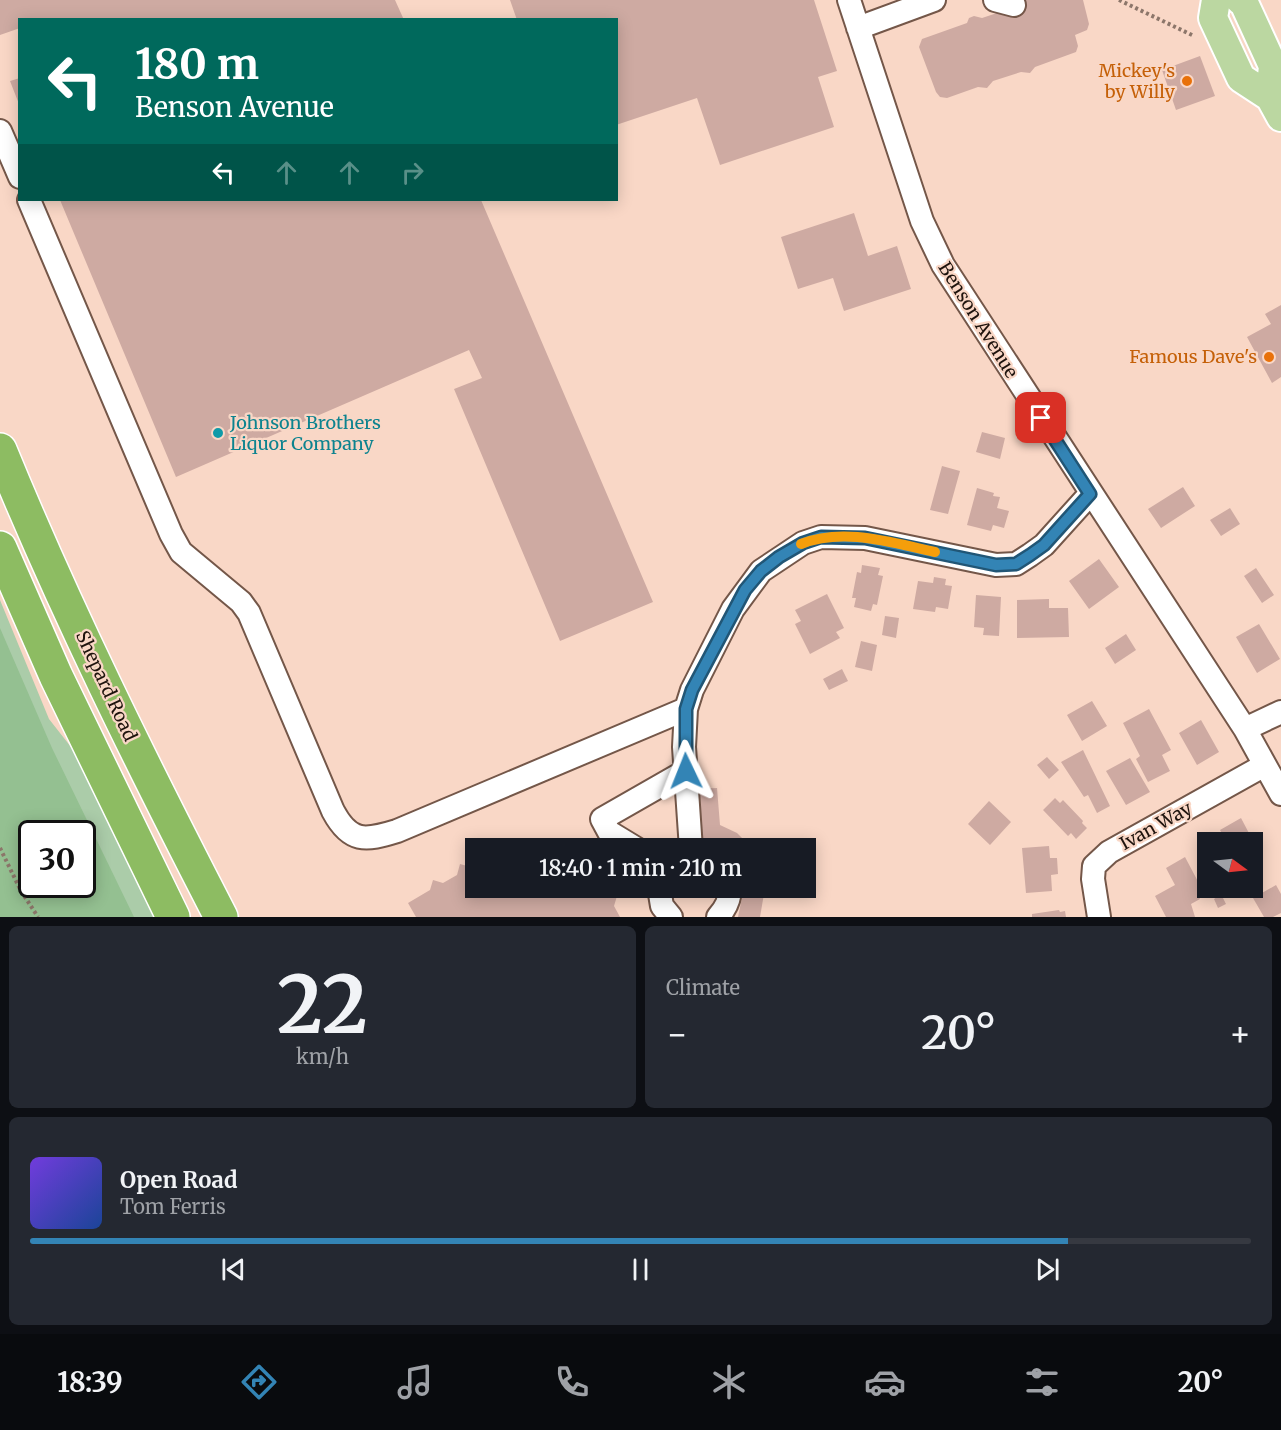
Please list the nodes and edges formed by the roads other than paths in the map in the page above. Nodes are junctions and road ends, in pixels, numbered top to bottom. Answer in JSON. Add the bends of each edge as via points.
{"nodes":[{"id":1,"x":849,"y":0,"type":"edge"},
{"id":2,"x":934,"y":0,"type":"edge"},
{"id":3,"x":1216,"y":0,"type":"edge"},
{"id":4,"x":1240,"y":0,"type":"edge"},
{"id":5,"x":858,"y":28,"type":"junction"},
{"id":6,"x":1276,"y":107,"type":"edge"},
{"id":7,"x":0,"y":131,"type":"edge"},
{"id":8,"x":18,"y":172,"type":"edge"},
{"id":9,"x":29,"y":201,"type":"edge"},
{"id":10,"x":0,"y":450,"type":"edge"},
{"id":11,"x":1090,"y":494,"type":"junction"},
{"id":12,"x":0,"y":548,"type":"edge"},
{"id":13,"x":686,"y":709,"type":"junction"},
{"id":14,"x":1281,"y":712,"type":"edge"},
{"id":15,"x":1245,"y":729,"type":"junction"},
{"id":16,"x":1265,"y":765,"type":"junction"},
{"id":17,"x":686,"y":771,"type":"junction"},
{"id":18,"x":1281,"y":794,"type":"edge"},
{"id":19,"x":619,"y":838,"type":"edge"},
{"id":20,"x":690,"y":838,"type":"edge"},
{"id":21,"x":661,"y":898,"type":"edge"},
{"id":22,"x":729,"y":898,"type":"edge"},
{"id":23,"x":173,"y":917,"type":"edge"},
{"id":24,"x":221,"y":917,"type":"edge"},
{"id":25,"x":671,"y":917,"type":"edge"},
{"id":26,"x":718,"y":917,"type":"edge"},
{"id":27,"x":1099,"y":917,"type":"edge"}],
"edges":[{"from":1,"to":5,"type":"street","name":"Benson Avenue"},
{"from":2,"to":5,"type":"street"},
{"from":3,"to":6,"type":"main road","via":[[1213,18],[1241,78]]},
{"from":4,"to":6,"type":"main road","via":[[1273,66]]},
{"from":5,"to":11,"type":"street","name":"Benson Avenue","via":[[934,249]]},
{"from":7,"to":8,"type":"street"},
{"from":9,"to":13,"type":"street","via":[[171,534],[181,552],[249,613],[333,811],[349,833],[362,838],[397,831]]},
{"from":10,"to":24,"type":"highway","name":"Shepard Road","via":[[126,730]]},
{"from":11,"to":13,"type":"street","via":[[1044,545],[1016,564],[996,565],[865,538],[821,537],[803,543],[761,571],[745,590],[692,690]]},
{"from":11,"to":15,"type":"street","name":"Benson Avenue"},
{"from":12,"to":23,"type":"highway","via":[[56,676]]},
{"from":13,"to":17,"type":"street"},
{"from":14,"to":15,"type":"street"},
{"from":15,"to":16,"type":"street","name":"Benson Avenue"},
{"from":16,"to":18,"type":"street","name":"Benson Avenue"},
{"from":16,"to":27,"type":"street","name":"Ivan Way","via":[[1109,852],[1094,866]]},
{"from":17,"to":19,"type":"street","via":[[602,819],[609,832]]},
{"from":17,"to":20,"type":"street"},
{"from":21,"to":25,"type":"street"},
{"from":22,"to":26,"type":"street"}]}
